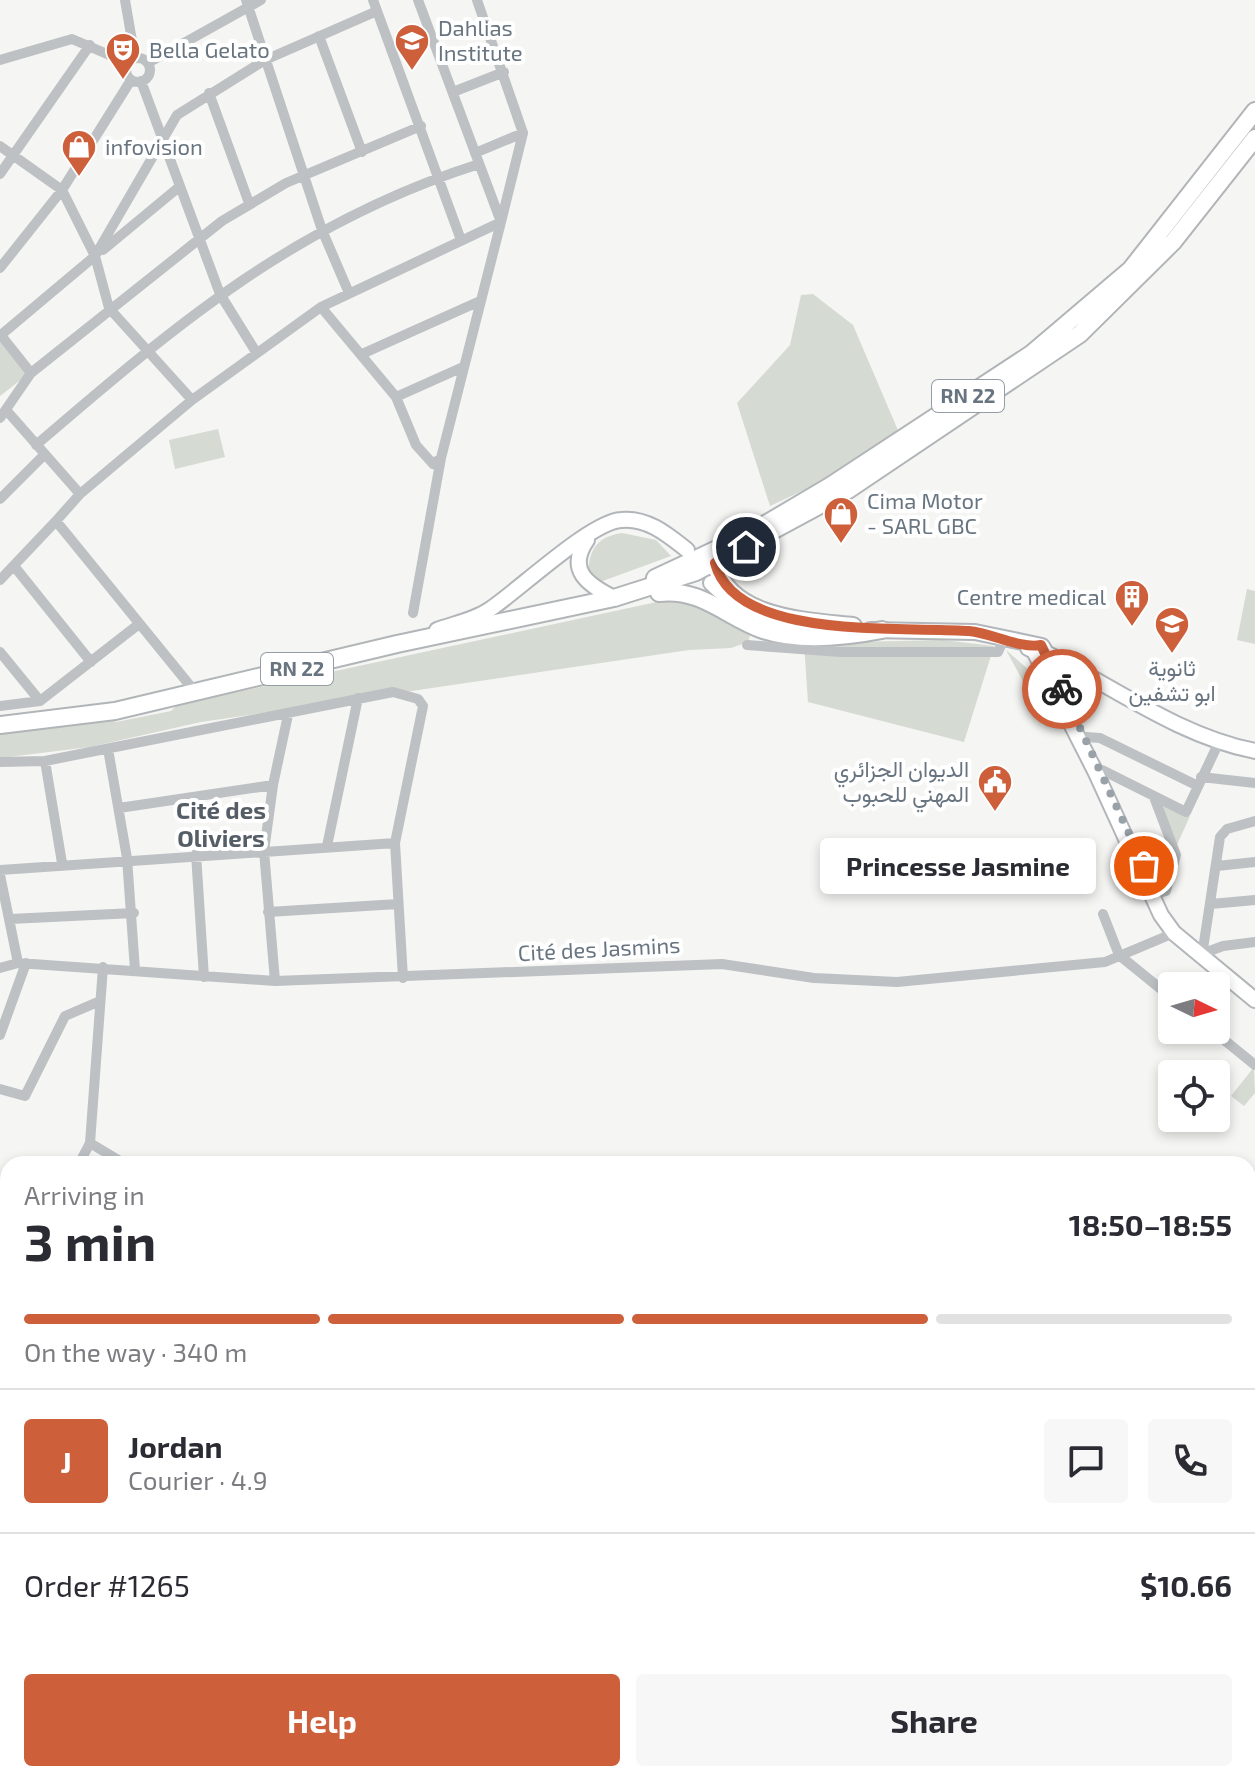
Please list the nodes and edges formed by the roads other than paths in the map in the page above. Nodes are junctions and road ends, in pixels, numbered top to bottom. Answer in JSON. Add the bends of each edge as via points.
{"nodes":[{"id":1,"x":125,"y":0,"type":"edge"},
{"id":2,"x":261,"y":0,"type":"edge"},
{"id":3,"x":418,"y":0,"type":"edge"},
{"id":4,"x":477,"y":0,"type":"edge"},
{"id":5,"x":247,"y":3,"type":"edge"},
{"id":6,"x":375,"y":5,"type":"edge"},
{"id":7,"x":319,"y":36,"type":"junction"},
{"id":8,"x":90,"y":45,"type":"junction"},
{"id":9,"x":0,"y":60,"type":"edge"},
{"id":10,"x":265,"y":60,"type":"junction"},
{"id":11,"x":131,"y":61,"type":"junction"},
{"id":12,"x":148,"y":63,"type":"junction"},
{"id":13,"x":504,"y":72,"type":"junction"},
{"id":14,"x":136,"y":80,"type":"junction"},
{"id":15,"x":453,"y":92,"type":"junction"},
{"id":16,"x":209,"y":93,"type":"junction"},
{"id":17,"x":1255,"y":111,"type":"edge"},
{"id":18,"x":421,"y":126,"type":"junction"},
{"id":19,"x":523,"y":133,"type":"junction"},
{"id":20,"x":163,"y":139,"type":"junction"},
{"id":21,"x":1254,"y":139,"type":"edge"},
{"id":22,"x":0,"y":146,"type":"edge"},
{"id":23,"x":362,"y":152,"type":"junction"},
{"id":24,"x":14,"y":155,"type":"junction"},
{"id":25,"x":477,"y":158,"type":"junction"},
{"id":26,"x":0,"y":174,"type":"edge"},
{"id":27,"x":306,"y":177,"type":"junction"},
{"id":28,"x":438,"y":177,"type":"junction"},
{"id":29,"x":179,"y":187,"type":"junction"},
{"id":30,"x":62,"y":190,"type":"junction"},
{"id":31,"x":249,"y":203,"type":"junction"},
{"id":32,"x":501,"y":222,"type":"junction"},
{"id":33,"x":322,"y":230,"type":"junction"},
{"id":34,"x":200,"y":240,"type":"junction"},
{"id":35,"x":461,"y":240,"type":"junction"},
{"id":36,"x":95,"y":256,"type":"junction"},
{"id":37,"x":0,"y":268,"type":"edge"},
{"id":38,"x":349,"y":293,"type":"junction"},
{"id":39,"x":220,"y":294,"type":"junction"},
{"id":40,"x":480,"y":301,"type":"junction"},
{"id":41,"x":321,"y":307,"type":"junction"},
{"id":42,"x":109,"y":308,"type":"junction"},
{"id":43,"x":0,"y":334,"type":"edge"},
{"id":44,"x":145,"y":351,"type":"junction"},
{"id":45,"x":256,"y":352,"type":"junction"},
{"id":46,"x":362,"y":354,"type":"junction"},
{"id":47,"x":463,"y":367,"type":"junction"},
{"id":48,"x":31,"y":373,"type":"junction"},
{"id":49,"x":396,"y":397,"type":"junction"},
{"id":50,"x":192,"y":400,"type":"junction"},
{"id":51,"x":3,"y":414,"type":"edge"},
{"id":52,"x":36,"y":445,"type":"junction"},
{"id":53,"x":44,"y":455,"type":"junction"},
{"id":54,"x":441,"y":458,"type":"junction"},
{"id":55,"x":80,"y":494,"type":"junction"},
{"id":56,"x":0,"y":499,"type":"edge"},
{"id":57,"x":56,"y":521,"type":"junction"},
{"id":58,"x":593,"y":532,"type":"junction"},
{"id":59,"x":687,"y":550,"type":"dead end"},
{"id":60,"x":715,"y":563,"type":"junction"},
{"id":61,"x":14,"y":566,"type":"junction"},
{"id":62,"x":0,"y":580,"type":"edge"},
{"id":63,"x":711,"y":583,"type":"dead end"},
{"id":64,"x":614,"y":598,"type":"junction"},
{"id":65,"x":413,"y":613,"type":"dead end"},
{"id":66,"x":139,"y":624,"type":"junction"},
{"id":67,"x":882,"y":630,"type":"junction"},
{"id":68,"x":1004,"y":639,"type":"junction"},
{"id":69,"x":397,"y":644,"type":"junction"},
{"id":70,"x":747,"y":645,"type":"dead end"},
{"id":71,"x":0,"y":652,"type":"edge"},
{"id":72,"x":1039,"y":652,"type":"junction"},
{"id":73,"x":91,"y":662,"type":"junction"},
{"id":74,"x":196,"y":693,"type":"junction"},
{"id":75,"x":358,"y":698,"type":"junction"},
{"id":76,"x":40,"y":701,"type":"junction"},
{"id":77,"x":0,"y":706,"type":"edge"},
{"id":78,"x":288,"y":715,"type":"junction"},
{"id":79,"x":0,"y":725,"type":"edge"},
{"id":80,"x":1086,"y":737,"type":"junction"},
{"id":81,"x":1219,"y":742,"type":"junction"},
{"id":82,"x":108,"y":749,"type":"junction"},
{"id":83,"x":1255,"y":751,"type":"edge"},
{"id":84,"x":45,"y":761,"type":"junction"},
{"id":85,"x":0,"y":762,"type":"edge"},
{"id":86,"x":1102,"y":770,"type":"junction"},
{"id":87,"x":1199,"y":781,"type":"junction"},
{"id":88,"x":1255,"y":783,"type":"edge"},
{"id":89,"x":273,"y":785,"type":"junction"},
{"id":90,"x":1154,"y":797,"type":"junction"},
{"id":91,"x":119,"y":808,"type":"junction"},
{"id":92,"x":1255,"y":821,"type":"edge"},
{"id":93,"x":395,"y":843,"type":"junction"},
{"id":94,"x":327,"y":846,"type":"junction"},
{"id":95,"x":264,"y":851,"type":"junction"},
{"id":96,"x":196,"y":854,"type":"junction"},
{"id":97,"x":127,"y":858,"type":"junction"},
{"id":98,"x":1255,"y":862,"type":"edge"},
{"id":99,"x":62,"y":863,"type":"junction"},
{"id":100,"x":1217,"y":866,"type":"junction"},
{"id":101,"x":0,"y":872,"type":"edge"},
{"id":102,"x":1157,"y":893,"type":"junction"},
{"id":103,"x":1255,"y":900,"type":"edge"},
{"id":104,"x":398,"y":904,"type":"junction"},
{"id":105,"x":1211,"y":904,"type":"junction"},
{"id":106,"x":268,"y":912,"type":"junction"},
{"id":107,"x":134,"y":913,"type":"junction"},
{"id":108,"x":1103,"y":914,"type":"dead end"},
{"id":109,"x":7,"y":915,"type":"edge"},
{"id":110,"x":1204,"y":930,"type":"junction"},
{"id":111,"x":1174,"y":933,"type":"junction"},
{"id":112,"x":1191,"y":940,"type":"junction"},
{"id":113,"x":1255,"y":942,"type":"edge"},
{"id":114,"x":1205,"y":951,"type":"junction"},
{"id":115,"x":1119,"y":955,"type":"junction"},
{"id":116,"x":22,"y":963,"type":"junction"},
{"id":117,"x":103,"y":967,"type":"junction"},
{"id":118,"x":0,"y":968,"type":"edge"},
{"id":119,"x":135,"y":970,"type":"junction"},
{"id":120,"x":204,"y":977,"type":"junction"},
{"id":121,"x":403,"y":978,"type":"junction"},
{"id":122,"x":275,"y":981,"type":"junction"},
{"id":123,"x":1158,"y":987,"type":"edge"},
{"id":124,"x":1255,"y":990,"type":"edge"},
{"id":125,"x":1255,"y":1000,"type":"edge"},
{"id":126,"x":100,"y":1001,"type":"junction"},
{"id":127,"x":0,"y":1035,"type":"edge"},
{"id":128,"x":1229,"y":1044,"type":"edge"},
{"id":129,"x":1255,"y":1065,"type":"edge"},
{"id":130,"x":0,"y":1089,"type":"edge"},
{"id":131,"x":90,"y":1143,"type":"junction"},
{"id":132,"x":83,"y":1156,"type":"edge"},
{"id":133,"x":112,"y":1156,"type":"edge"}],
"edges":[{"from":1,"to":11,"type":"street"},
{"from":2,"to":5,"type":"street"},
{"from":3,"to":15,"type":"street"},
{"from":4,"to":13,"type":"street"},
{"from":5,"to":10,"type":"street"},
{"from":5,"to":12,"type":"street"},
{"from":6,"to":7,"type":"street"},
{"from":6,"to":18,"type":"street"},
{"from":7,"to":10,"type":"street"},
{"from":7,"to":23,"type":"street"},
{"from":8,"to":9,"type":"street","via":[[72,39]]},
{"from":8,"to":11,"type":"street"},
{"from":8,"to":24,"type":"street"},
{"from":10,"to":16,"type":"street"},
{"from":10,"to":27,"type":"street"},
{"from":11,"to":12,"type":"street"},
{"from":11,"to":14,"type":"street","via":[[127,74]]},
{"from":12,"to":14,"type":"street","via":[[149,74]]},
{"from":13,"to":15,"type":"street"},
{"from":13,"to":19,"type":"street"},
{"from":14,"to":20,"type":"street"},
{"from":14,"to":30,"type":"street"},
{"from":15,"to":25,"type":"street"},
{"from":16,"to":20,"type":"street","via":[[177,115]]},
{"from":16,"to":31,"type":"street"},
{"from":17,"to":64,"type":"main road","number":"RN 22","via":[[1131,269],[1031,354],[770,521]]},
{"from":18,"to":23,"type":"street"},
{"from":18,"to":28,"type":"street"},
{"from":19,"to":25,"type":"street"},
{"from":19,"to":32,"type":"street"},
{"from":20,"to":29,"type":"street"},
{"from":20,"to":36,"type":"street"},
{"from":21,"to":60,"type":"main road","number":"RN 22","via":[[1173,242],[1080,334],[848,490]]},
{"from":22,"to":24,"type":"street"},
{"from":23,"to":27,"type":"street"},
{"from":24,"to":26,"type":"street"},
{"from":24,"to":30,"type":"street"},
{"from":25,"to":28,"type":"street"},
{"from":25,"to":32,"type":"street"},
{"from":27,"to":31,"type":"street"},
{"from":27,"to":33,"type":"street"},
{"from":28,"to":33,"type":"street"},
{"from":28,"to":35,"type":"street"},
{"from":29,"to":34,"type":"street"},
{"from":29,"to":36,"type":"street"},
{"from":30,"to":36,"type":"street"},
{"from":30,"to":37,"type":"street"},
{"from":31,"to":34,"type":"street"},
{"from":32,"to":35,"type":"street"},
{"from":32,"to":40,"type":"street"},
{"from":33,"to":38,"type":"street"},
{"from":33,"to":39,"type":"street"},
{"from":34,"to":39,"type":"street"},
{"from":34,"to":42,"type":"street"},
{"from":35,"to":38,"type":"street"},
{"from":36,"to":42,"type":"street"},
{"from":36,"to":43,"type":"street"},
{"from":38,"to":41,"type":"street"},
{"from":39,"to":44,"type":"street"},
{"from":39,"to":45,"type":"street"},
{"from":40,"to":46,"type":"street"},
{"from":40,"to":47,"type":"street"},
{"from":41,"to":45,"type":"street"},
{"from":41,"to":46,"type":"street"},
{"from":42,"to":44,"type":"street"},
{"from":42,"to":48,"type":"street"},
{"from":43,"to":48,"type":"street"},
{"from":44,"to":50,"type":"street"},
{"from":44,"to":52,"type":"street"},
{"from":45,"to":50,"type":"street"},
{"from":46,"to":49,"type":"street"},
{"from":47,"to":49,"type":"street"},
{"from":47,"to":54,"type":"street"},
{"from":48,"to":51,"type":"street"},
{"from":49,"to":54,"type":"street","via":[[416,445],[433,464]]},
{"from":50,"to":55,"type":"street"},
{"from":51,"to":52,"type":"street"},
{"from":52,"to":53,"type":"street"},
{"from":53,"to":55,"type":"street"},
{"from":53,"to":56,"type":"street"},
{"from":54,"to":65,"type":"street"},
{"from":55,"to":57,"type":"street"},
{"from":57,"to":61,"type":"street"},
{"from":57,"to":66,"type":"street"},
{"from":58,"to":59,"type":"main road","via":[[620,519],[644,523]]},
{"from":58,"to":64,"type":"main road","via":[[579,555],[579,571],[590,587]]},
{"from":58,"to":69,"type":"main road","via":[[486,613]]},
{"from":60,"to":64,"type":"main road","number":"RN 22"},
{"from":60,"to":67,"type":"main road","via":[[732,592],[770,613]]},
{"from":61,"to":62,"type":"street"},
{"from":61,"to":73,"type":"street"},
{"from":63,"to":67,"type":"main road","via":[[735,605],[771,622],[811,629]]},
{"from":64,"to":67,"type":"main road","via":[[687,592],[761,629],[789,635]]},
{"from":64,"to":69,"type":"main road","number":"RN 22"},
{"from":66,"to":73,"type":"street"},
{"from":66,"to":74,"type":"street"},
{"from":67,"to":68,"type":"main road","via":[[949,629]]},
{"from":68,"to":70,"type":"street","via":[[998,652],[985,654]]},
{"from":68,"to":72,"type":"main road"},
{"from":69,"to":74,"type":"main road","number":"RN 22"},
{"from":71,"to":76,"type":"street"},
{"from":72,"to":80,"type":"main road"},
{"from":72,"to":81,"type":"main road"},
{"from":72,"to":111,"type":"main road"},
{"from":73,"to":76,"type":"street"},
{"from":74,"to":79,"type":"main road","number":"RN 22","via":[[115,711]]},
{"from":75,"to":78,"type":"street"},
{"from":75,"to":93,"type":"street","via":[[393,692],[418,699],[423,706]]},
{"from":75,"to":94,"type":"street"},
{"from":76,"to":77,"type":"street"},
{"from":78,"to":82,"type":"street"},
{"from":78,"to":89,"type":"street"},
{"from":80,"to":86,"type":"main road"},
{"from":80,"to":87,"type":"street","via":[[1100,738]]},
{"from":81,"to":83,"type":"main road"},
{"from":81,"to":87,"type":"street"},
{"from":82,"to":84,"type":"street"},
{"from":82,"to":91,"type":"street"},
{"from":84,"to":85,"type":"street"},
{"from":84,"to":99,"type":"street"},
{"from":86,"to":90,"type":"street"},
{"from":86,"to":102,"type":"main road"},
{"from":87,"to":88,"type":"street"},
{"from":87,"to":90,"type":"street","via":[[1186,812]]},
{"from":89,"to":91,"type":"street"},
{"from":89,"to":95,"type":"street"},
{"from":90,"to":102,"type":"street","via":[[1176,855],[1166,891]]},
{"from":91,"to":97,"type":"street"},
{"from":92,"to":100,"type":"street","via":[[1224,831]]},
{"from":93,"to":94,"type":"street"},
{"from":93,"to":104,"type":"street"},
{"from":94,"to":95,"type":"street"},
{"from":95,"to":96,"type":"street"},
{"from":95,"to":106,"type":"street"},
{"from":96,"to":97,"type":"street"},
{"from":96,"to":120,"type":"street"},
{"from":97,"to":99,"type":"street"},
{"from":97,"to":107,"type":"street"},
{"from":98,"to":100,"type":"street"},
{"from":99,"to":101,"type":"street"},
{"from":100,"to":105,"type":"street"},
{"from":101,"to":109,"type":"street"},
{"from":102,"to":112,"type":"main road"},
{"from":103,"to":105,"type":"street"},
{"from":104,"to":106,"type":"street"},
{"from":104,"to":121,"type":"street"},
{"from":105,"to":110,"type":"street"},
{"from":106,"to":122,"type":"street"},
{"from":107,"to":109,"type":"street"},
{"from":107,"to":119,"type":"street"},
{"from":108,"to":115,"type":"street"},
{"from":109,"to":116,"type":"street"},
{"from":110,"to":112,"type":"street"},
{"from":110,"to":114,"type":"street"},
{"from":111,"to":115,"type":"street","name":"Cité des Jasmins"},
{"from":111,"to":125,"type":"main road"},
{"from":112,"to":114,"type":"main road"},
{"from":113,"to":114,"type":"street"},
{"from":114,"to":124,"type":"main road"},
{"from":115,"to":121,"type":"street","name":"Cité des Jasmins","via":[[1105,962],[897,982],[814,978],[722,964]]},
{"from":115,"to":123,"type":"street"},
{"from":116,"to":117,"type":"street","name":"Cité des Jasmins"},
{"from":116,"to":118,"type":"street","name":"Cité des Jasmins"},
{"from":116,"to":127,"type":"street"},
{"from":117,"to":119,"type":"street","name":"Cité des Jasmins"},
{"from":117,"to":126,"type":"street"},
{"from":119,"to":120,"type":"street","name":"Cité des Jasmins"},
{"from":120,"to":122,"type":"street","name":"Cité des Jasmins"},
{"from":121,"to":122,"type":"street","name":"Cité des Jasmins"},
{"from":126,"to":130,"type":"street","via":[[65,1016],[25,1096]]},
{"from":126,"to":131,"type":"street"},
{"from":128,"to":129,"type":"street"},
{"from":131,"to":132,"type":"street"},
{"from":131,"to":133,"type":"street"}]}
